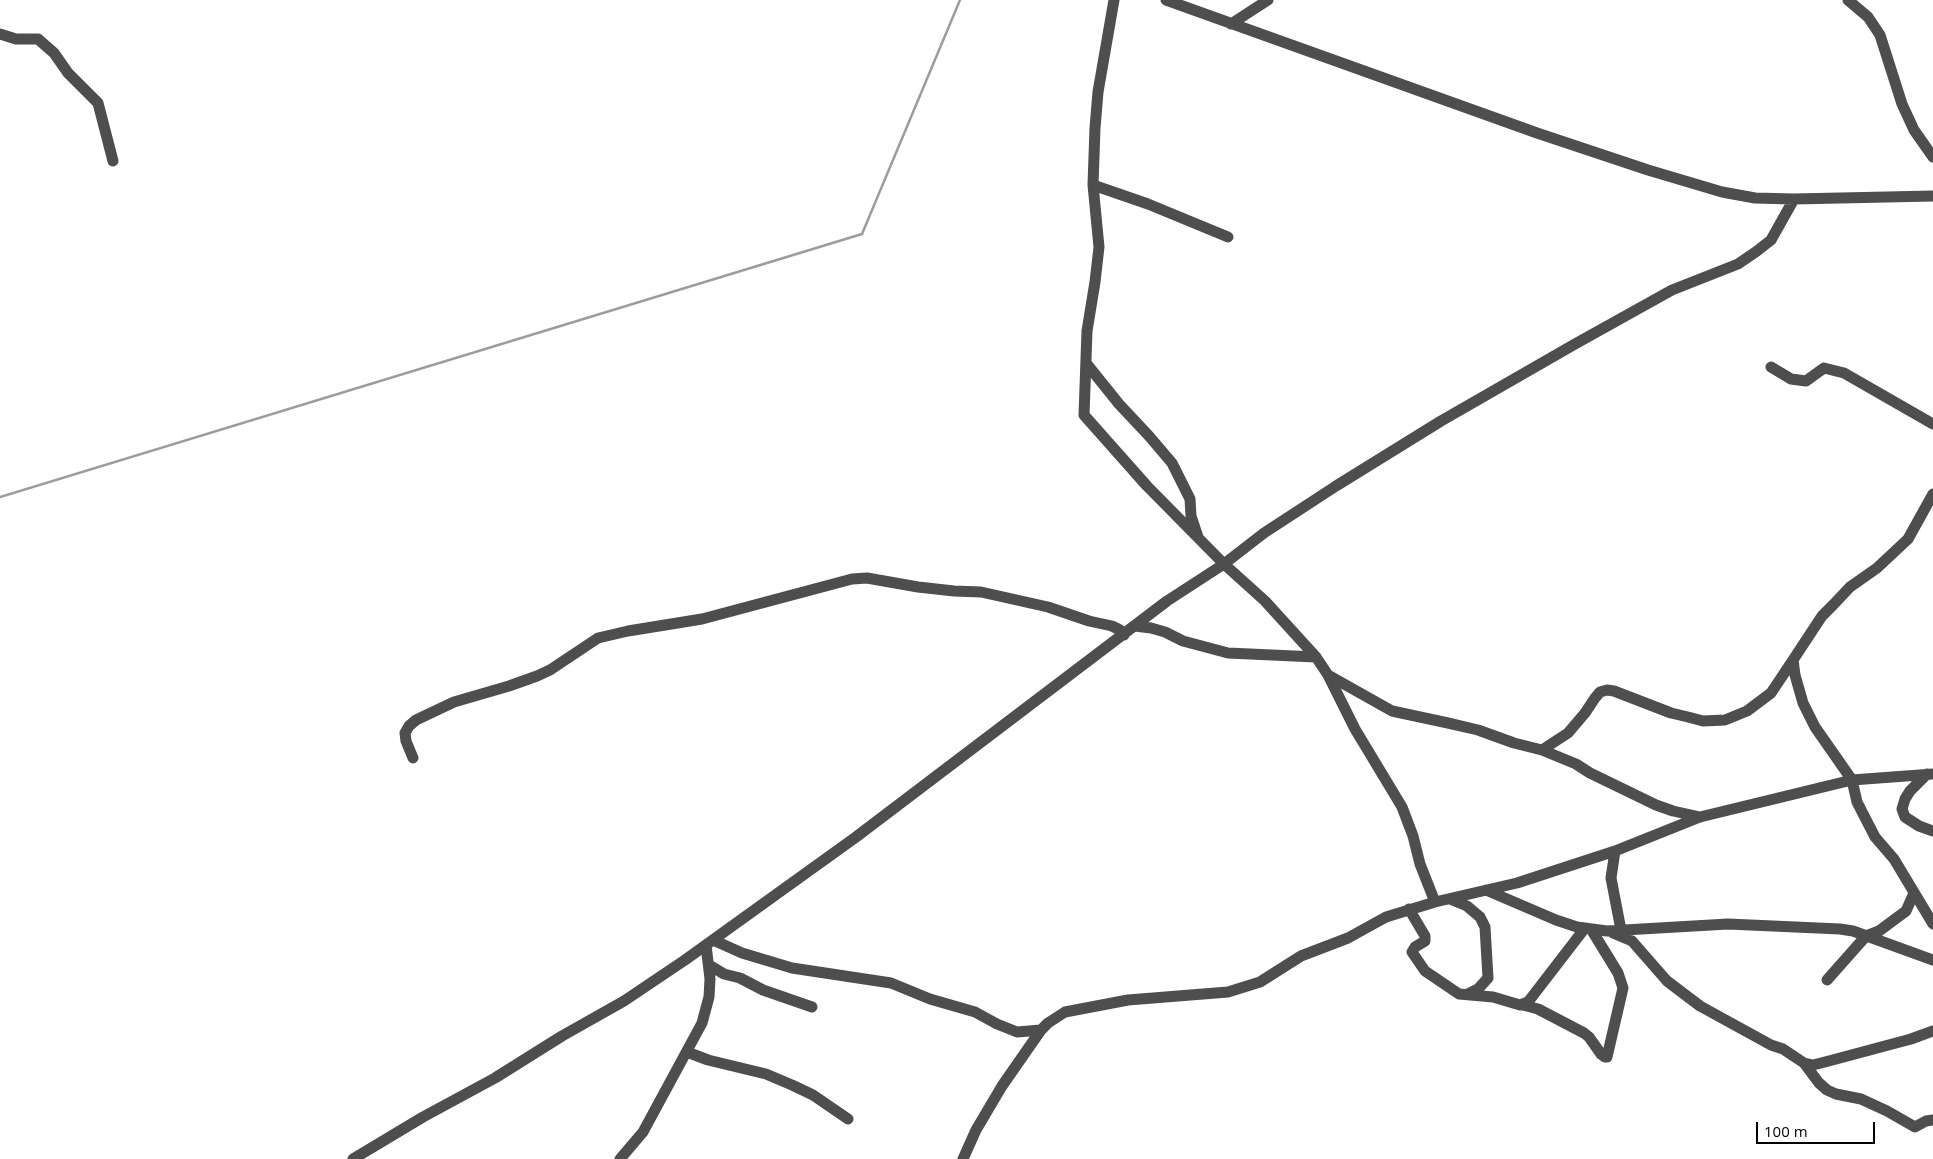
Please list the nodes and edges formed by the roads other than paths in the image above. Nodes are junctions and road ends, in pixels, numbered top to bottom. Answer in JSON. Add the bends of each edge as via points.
{"nodes":[{"id":1,"x":1114,"y":0,"type":"edge"},
{"id":2,"x":1166,"y":0,"type":"edge"},
{"id":3,"x":1268,"y":0,"type":"edge"},
{"id":4,"x":1848,"y":0,"type":"edge"},
{"id":5,"x":1231,"y":24,"type":"junction"},
{"id":6,"x":0,"y":34,"type":"edge"},
{"id":7,"x":1933,"y":158,"type":"edge"},
{"id":8,"x":112,"y":161,"type":"dead end"},
{"id":9,"x":1093,"y":185,"type":"junction"},
{"id":10,"x":1933,"y":196,"type":"edge"},
{"id":11,"x":1794,"y":199,"type":"junction"},
{"id":12,"x":1228,"y":237,"type":"dead end"},
{"id":13,"x":1086,"y":363,"type":"junction"},
{"id":14,"x":1770,"y":367,"type":"dead end"},
{"id":15,"x":1933,"y":424,"type":"edge"},
{"id":16,"x":1933,"y":494,"type":"edge"},
{"id":17,"x":1198,"y":538,"type":"junction"},
{"id":18,"x":1224,"y":564,"type":"junction"},
{"id":19,"x":1135,"y":626,"type":"junction"},
{"id":20,"x":1124,"y":635,"type":"junction"},
{"id":21,"x":1316,"y":657,"type":"junction"},
{"id":22,"x":1793,"y":660,"type":"junction"},
{"id":23,"x":1328,"y":675,"type":"junction"},
{"id":24,"x":1542,"y":750,"type":"junction"},
{"id":25,"x":413,"y":758,"type":"dead end"},
{"id":26,"x":1930,"y":774,"type":"edge"},
{"id":27,"x":1852,"y":780,"type":"junction"},
{"id":28,"x":1700,"y":817,"type":"junction"},
{"id":29,"x":1933,"y":831,"type":"edge"},
{"id":30,"x":1615,"y":851,"type":"junction"},
{"id":31,"x":1486,"y":890,"type":"junction"},
{"id":32,"x":1914,"y":893,"type":"junction"},
{"id":33,"x":1450,"y":899,"type":"junction"},
{"id":34,"x":1435,"y":902,"type":"junction"},
{"id":35,"x":1409,"y":909,"type":"junction"},
{"id":36,"x":1933,"y":924,"type":"edge"},
{"id":37,"x":1588,"y":928,"type":"junction"},
{"id":38,"x":1607,"y":930,"type":"junction"},
{"id":39,"x":1621,"y":930,"type":"junction"},
{"id":40,"x":1866,"y":936,"type":"junction"},
{"id":41,"x":709,"y":943,"type":"junction"},
{"id":42,"x":1933,"y":960,"type":"edge"},
{"id":43,"x":709,"y":965,"type":"junction"},
{"id":44,"x":1827,"y":980,"type":"dead end"},
{"id":45,"x":1466,"y":995,"type":"junction"},
{"id":46,"x":1522,"y":1005,"type":"junction"},
{"id":47,"x":812,"y":1007,"type":"dead end"},
{"id":48,"x":1041,"y":1030,"type":"junction"},
{"id":49,"x":1933,"y":1031,"type":"edge"},
{"id":50,"x":687,"y":1052,"type":"junction"},
{"id":51,"x":1804,"y":1063,"type":"junction"},
{"id":52,"x":848,"y":1119,"type":"dead end"},
{"id":53,"x":1933,"y":1120,"type":"edge"},
{"id":54,"x":353,"y":1159,"type":"edge"},
{"id":55,"x":620,"y":1159,"type":"edge"},
{"id":56,"x":963,"y":1159,"type":"edge"}],
"edges":[{"from":1,"to":9,"type":"street","via":[[1098,92]]},
{"from":2,"to":5,"type":"street"},
{"from":3,"to":5,"type":"street"},
{"from":4,"to":7,"type":"street","via":[[1868,17],[1880,35],[1902,104],[1914,130]]},
{"from":5,"to":11,"type":"street","via":[[1648,170],[1722,192],[1756,198]]},
{"from":6,"to":8,"type":"street","via":[[16,39],[38,39],[54,53],[68,73],[98,103]]},
{"from":9,"to":12,"type":"street"},
{"from":9,"to":13,"type":"street","via":[[1099,247],[1087,331]]},
{"from":10,"to":11,"type":"street"},
{"from":11,"to":18,"type":"street","via":[[1771,240],[1738,264],[1672,290],[1490,392],[1336,486],[1264,533]]},
{"from":13,"to":17,"type":"street","via":[[1172,463],[1190,499]]},
{"from":13,"to":17,"type":"street","via":[[1084,415]]},
{"from":14,"to":15,"type":"street","via":[[1791,379],[1806,381],[1824,368],[1844,373]]},
{"from":16,"to":22,"type":"street","via":[[1908,539],[1877,568],[1850,587],[1822,616]]},
{"from":17,"to":18,"type":"street"},
{"from":18,"to":19,"type":"street"},
{"from":18,"to":21,"type":"street","via":[[1265,601]]},
{"from":19,"to":20,"type":"street"},
{"from":19,"to":21,"type":"street","via":[[1165,632],[1183,642],[1228,653]]},
{"from":20,"to":25,"type":"street","via":[[1112,626],[981,592],[852,579],[702,619],[598,638],[544,673],[454,702],[416,720],[405,733]]},
{"from":20,"to":41,"type":"street"},
{"from":21,"to":23,"type":"street"},
{"from":22,"to":24,"type":"street","via":[[1771,693],[1748,711],[1725,720],[1702,721],[1670,713],[1614,691],[1600,692],[1568,733]]},
{"from":22,"to":27,"type":"street","via":[[1803,703]]},
{"from":23,"to":24,"type":"street","via":[[1392,711],[1456,724]]},
{"from":23,"to":34,"type":"street","via":[[1355,729],[1402,807]]},
{"from":24,"to":28,"type":"street","via":[[1656,805]]},
{"from":26,"to":27,"type":"street"},
{"from":26,"to":29,"type":"street","via":[[1910,791],[1902,809],[1905,816],[1919,826]]},
{"from":27,"to":28,"type":"street"},
{"from":27,"to":32,"type":"street","via":[[1865,820]]},
{"from":28,"to":30,"type":"street"},
{"from":30,"to":31,"type":"street","via":[[1518,883]]},
{"from":30,"to":39,"type":"street","via":[[1611,878]]},
{"from":31,"to":33,"type":"street"},
{"from":31,"to":37,"type":"street","via":[[1556,920]]},
{"from":32,"to":36,"type":"street"},
{"from":32,"to":40,"type":"street","via":[[1906,911]]},
{"from":33,"to":34,"type":"street"},
{"from":33,"to":45,"type":"street","via":[[1480,916],[1485,928],[1488,978],[1478,989]]},
{"from":34,"to":35,"type":"street"},
{"from":35,"to":45,"type":"street","via":[[1426,938],[1413,950],[1413,955],[1425,971],[1454,992]]},
{"from":35,"to":48,"type":"street","via":[[1301,956],[1260,982],[1242,988],[1213,994],[1148,998],[1065,1012]]},
{"from":37,"to":38,"type":"street"},
{"from":37,"to":46,"type":"street","via":[[1528,1002]]},
{"from":37,"to":46,"type":"street","via":[[1618,973],[1623,988],[1608,1057],[1601,1054],[1584,1033]]},
{"from":38,"to":39,"type":"street"},
{"from":38,"to":51,"type":"street","via":[[1632,941],[1667,981],[1700,1006]]},
{"from":39,"to":40,"type":"street","via":[[1728,924],[1840,929]]},
{"from":40,"to":42,"type":"street"},
{"from":40,"to":44,"type":"street"},
{"from":41,"to":43,"type":"street"},
{"from":41,"to":48,"type":"street","via":[[783,966],[891,983],[975,1012],[1017,1032]]},
{"from":41,"to":54,"type":"street","via":[[624,1000]]},
{"from":43,"to":47,"type":"street","via":[[763,990]]},
{"from":43,"to":50,"type":"street","via":[[706,1011]]},
{"from":45,"to":46,"type":"street","via":[[1493,997]]},
{"from":48,"to":56,"type":"street","via":[[1002,1086]]},
{"from":49,"to":51,"type":"street","via":[[1813,1065]]},
{"from":50,"to":52,"type":"street","via":[[766,1074],[813,1095]]},
{"from":50,"to":55,"type":"street","via":[[643,1132]]},
{"from":51,"to":53,"type":"street","via":[[1819,1083],[1836,1094],[1860,1099],[1915,1128]]}]}
